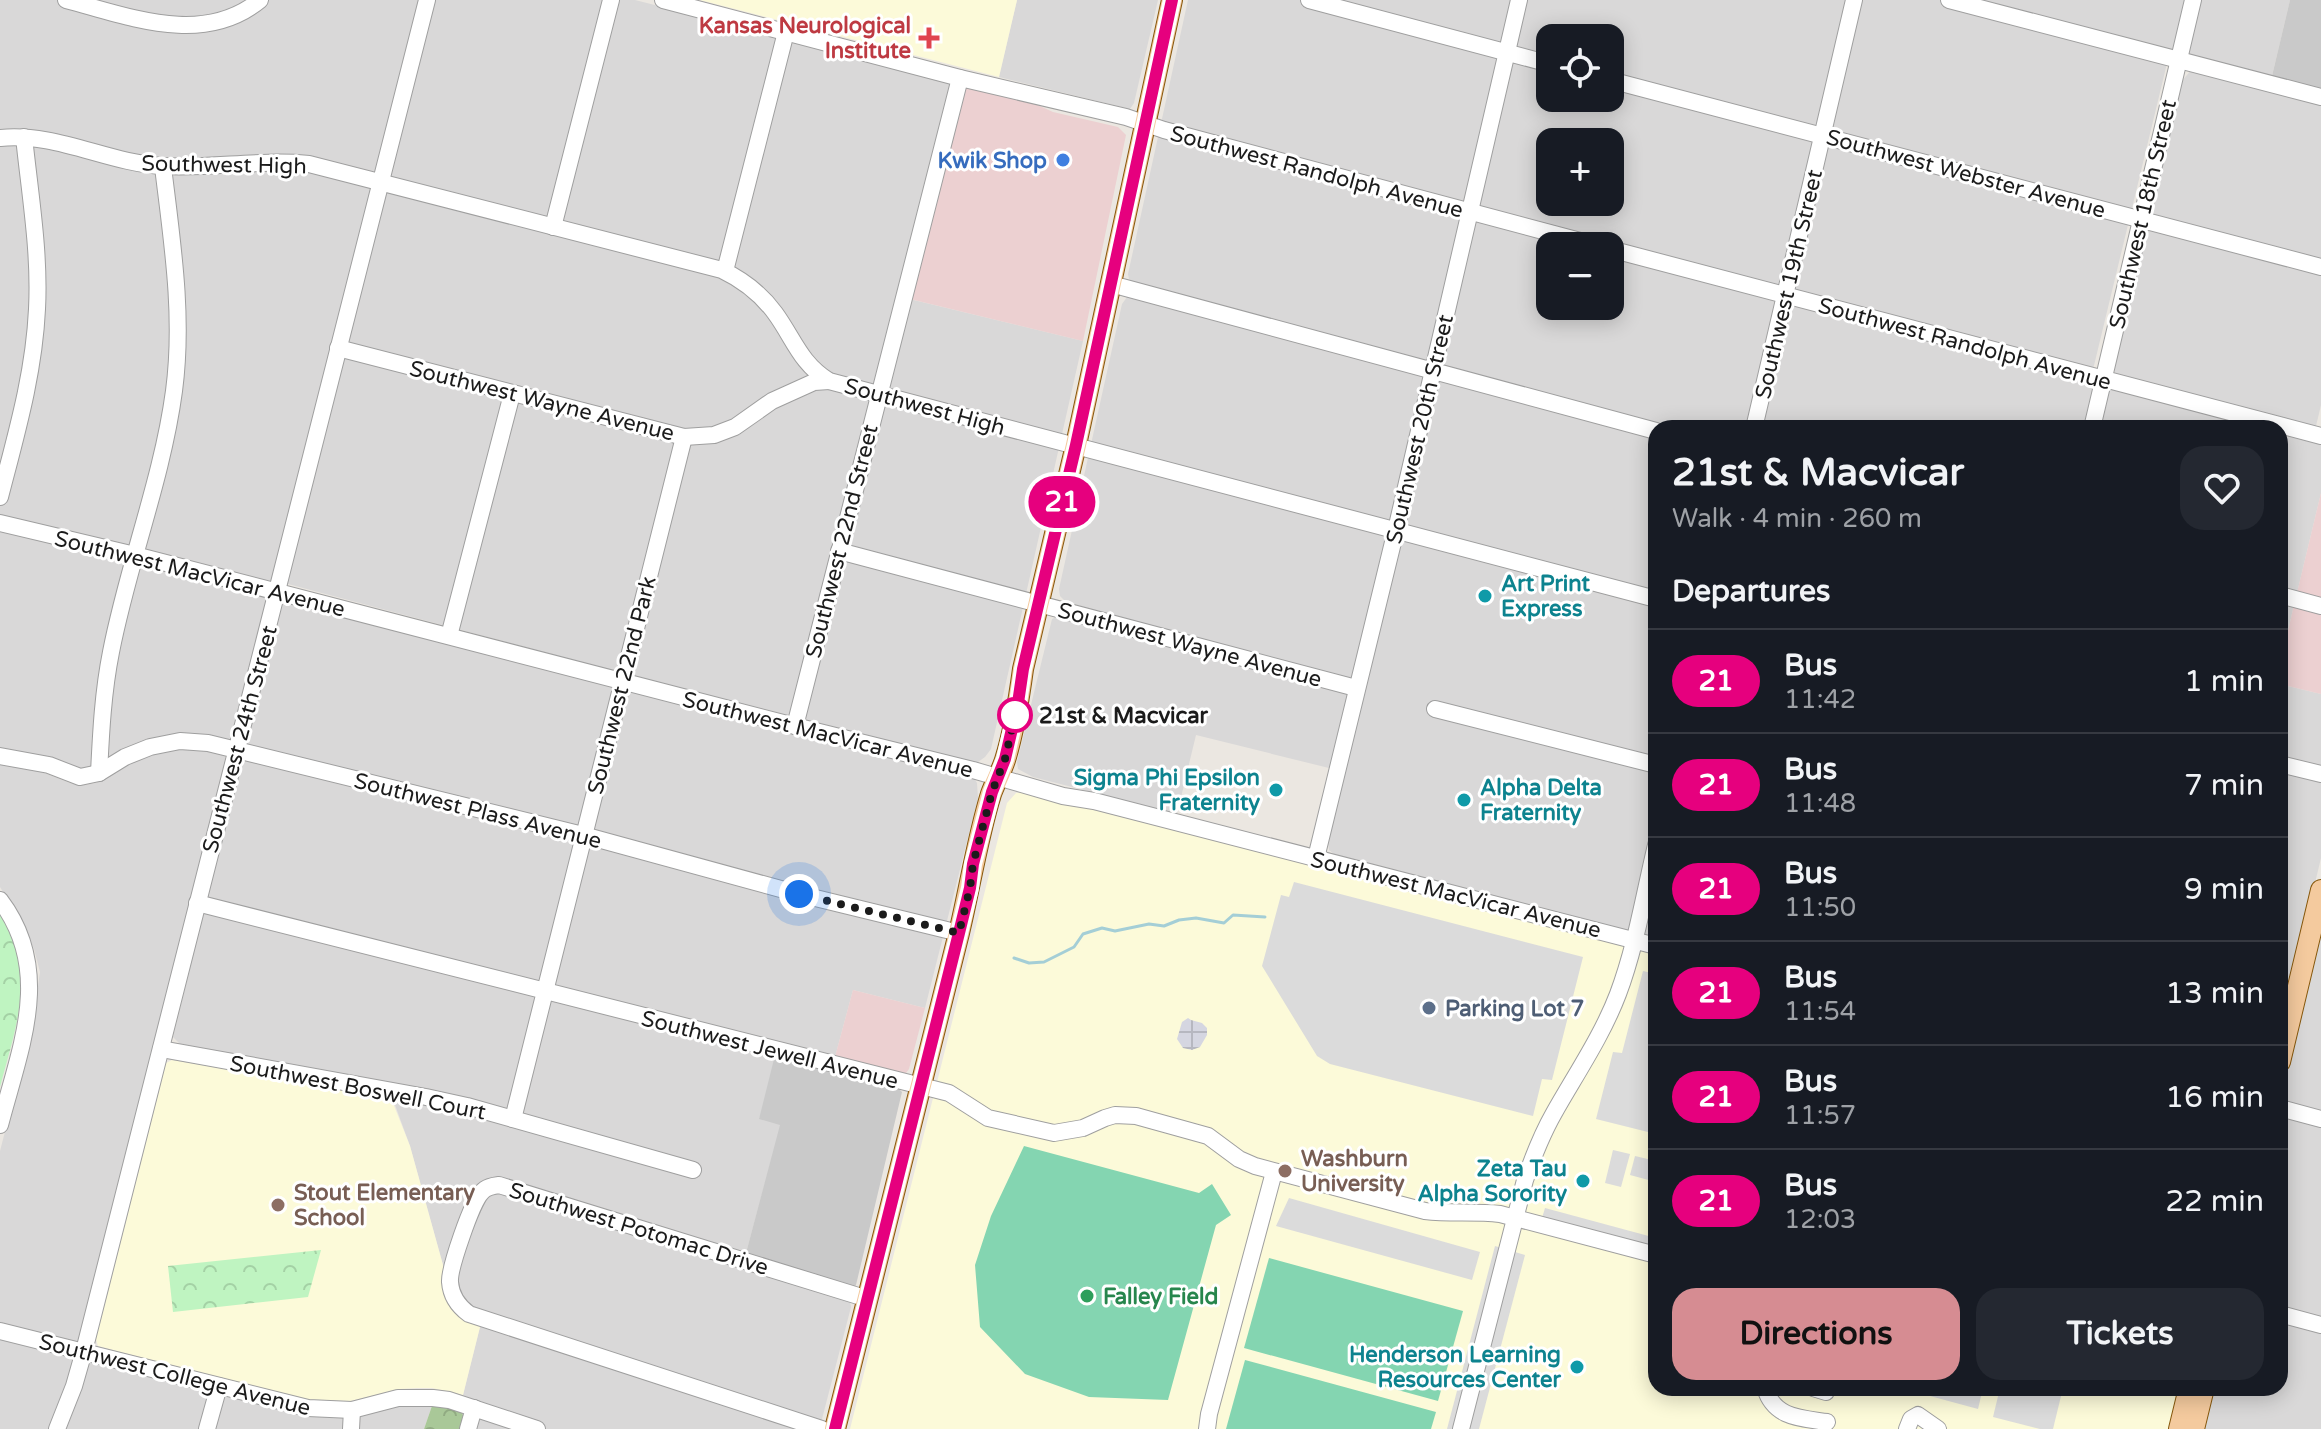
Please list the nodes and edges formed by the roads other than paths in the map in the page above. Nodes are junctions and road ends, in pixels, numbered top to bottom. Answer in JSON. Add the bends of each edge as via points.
{"nodes":[{"id":1,"x":66,"y":0,"type":"edge"},
{"id":2,"x":260,"y":0,"type":"edge"},
{"id":3,"x":427,"y":0,"type":"edge"},
{"id":4,"x":611,"y":0,"type":"edge"},
{"id":5,"x":663,"y":0,"type":"edge"},
{"id":6,"x":1172,"y":0,"type":"edge"},
{"id":7,"x":1309,"y":0,"type":"edge"},
{"id":8,"x":1519,"y":0,"type":"edge"},
{"id":9,"x":1854,"y":0,"type":"edge"},
{"id":10,"x":1949,"y":0,"type":"edge"},
{"id":11,"x":2193,"y":0,"type":"edge"},
{"id":12,"x":786,"y":32,"type":"junction"},
{"id":13,"x":1507,"y":53,"type":"junction"},
{"id":14,"x":2180,"y":59,"type":"junction"},
{"id":15,"x":1536,"y":60,"type":"edge"},
{"id":16,"x":960,"y":78,"type":"junction"},
{"id":17,"x":1624,"y":84,"type":"edge"},
{"id":18,"x":2321,"y":97,"type":"edge"},
{"id":19,"x":1146,"y":124,"type":"junction"},
{"id":20,"x":1823,"y":136,"type":"junction"},
{"id":21,"x":24,"y":137,"type":"junction"},
{"id":22,"x":0,"y":138,"type":"edge"},
{"id":23,"x":163,"y":167,"type":"junction"},
{"id":24,"x":380,"y":181,"type":"junction"},
{"id":25,"x":1470,"y":212,"type":"junction"},
{"id":26,"x":2141,"y":218,"type":"junction"},
{"id":27,"x":553,"y":227,"type":"junction"},
{"id":28,"x":1546,"y":232,"type":"edge"},
{"id":29,"x":1624,"y":253,"type":"edge"},
{"id":30,"x":2321,"y":267,"type":"edge"},
{"id":31,"x":725,"y":271,"type":"junction"},
{"id":32,"x":1111,"y":284,"type":"junction"},
{"id":33,"x":1785,"y":295,"type":"junction"},
{"id":34,"x":338,"y":348,"type":"junction"},
{"id":35,"x":1432,"y":372,"type":"junction"},
{"id":36,"x":2103,"y":379,"type":"junction"},
{"id":37,"x":829,"y":381,"type":"junction"},
{"id":38,"x":512,"y":394,"type":"junction"},
{"id":39,"x":878,"y":394,"type":"junction"},
{"id":40,"x":1756,"y":420,"type":"edge"},
{"id":41,"x":2094,"y":420,"type":"edge"},
{"id":42,"x":2260,"y":420,"type":"edge"},
{"id":43,"x":2288,"y":427,"type":"edge"},
{"id":44,"x":1648,"y":429,"type":"edge"},
{"id":45,"x":2321,"y":436,"type":"edge"},
{"id":46,"x":684,"y":437,"type":"junction"},
{"id":47,"x":1076,"y":445,"type":"junction"},
{"id":48,"x":0,"y":497,"type":"edge"},
{"id":49,"x":0,"y":523,"type":"edge"},
{"id":50,"x":1396,"y":530,"type":"junction"},
{"id":51,"x":839,"y":551,"type":"junction"},
{"id":52,"x":135,"y":555,"type":"junction"},
{"id":53,"x":278,"y":592,"type":"junction"},
{"id":54,"x":1648,"y":597,"type":"edge"},
{"id":55,"x":2288,"y":597,"type":"edge"},
{"id":56,"x":1038,"y":604,"type":"junction"},
{"id":57,"x":2321,"y":606,"type":"edge"},
{"id":58,"x":449,"y":636,"type":"junction"},
{"id":59,"x":622,"y":681,"type":"junction"},
{"id":60,"x":1356,"y":688,"type":"junction"},
{"id":61,"x":1435,"y":709,"type":"dead end"},
{"id":62,"x":795,"y":726,"type":"junction"},
{"id":63,"x":235,"y":750,"type":"junction"},
{"id":64,"x":0,"y":756,"type":"edge"},
{"id":65,"x":1648,"y":763,"type":"edge"},
{"id":66,"x":2288,"y":766,"type":"edge"},
{"id":67,"x":99,"y":773,"type":"junction"},
{"id":68,"x":2321,"y":774,"type":"edge"},
{"id":69,"x":998,"y":777,"type":"junction"},
{"id":70,"x":583,"y":835,"type":"junction"},
{"id":71,"x":1316,"y":858,"type":"junction"},
{"id":72,"x":1648,"y":880,"type":"edge"},
{"id":73,"x":2321,"y":890,"type":"edge"},
{"id":74,"x":0,"y":900,"type":"edge"},
{"id":75,"x":197,"y":903,"type":"junction"},
{"id":76,"x":959,"y":933,"type":"junction"},
{"id":77,"x":1634,"y":940,"type":"junction"},
{"id":78,"x":2315,"y":941,"type":"edge"},
{"id":79,"x":1648,"y":944,"type":"edge"},
{"id":80,"x":544,"y":990,"type":"junction"},
{"id":81,"x":2288,"y":1034,"type":"edge"},
{"id":82,"x":161,"y":1049,"type":"junction"},
{"id":83,"x":921,"y":1088,"type":"junction"},
{"id":84,"x":2288,"y":1110,"type":"edge"},
{"id":85,"x":513,"y":1119,"type":"junction"},
{"id":86,"x":2321,"y":1119,"type":"edge"},
{"id":87,"x":0,"y":1125,"type":"edge"},
{"id":88,"x":693,"y":1170,"type":"dead end"},
{"id":89,"x":1274,"y":1172,"type":"junction"},
{"id":90,"x":1515,"y":1217,"type":"junction"},
{"id":91,"x":1648,"y":1253,"type":"edge"},
{"id":92,"x":868,"y":1299,"type":"junction"},
{"id":93,"x":2288,"y":1316,"type":"edge"},
{"id":94,"x":2321,"y":1325,"type":"edge"},
{"id":95,"x":0,"y":1331,"type":"edge"},
{"id":96,"x":84,"y":1351,"type":"junction"},
{"id":97,"x":219,"y":1386,"type":"junction"},
{"id":98,"x":1768,"y":1396,"type":"edge"},
{"id":99,"x":2187,"y":1396,"type":"edge"},
{"id":100,"x":2202,"y":1396,"type":"edge"},
{"id":101,"x":474,"y":1408,"type":"junction"},
{"id":102,"x":352,"y":1410,"type":"junction"},
{"id":103,"x":1827,"y":1422,"type":"dead end"},
{"id":104,"x":57,"y":1429,"type":"edge"},
{"id":105,"x":207,"y":1429,"type":"edge"},
{"id":106,"x":351,"y":1429,"type":"edge"},
{"id":107,"x":468,"y":1429,"type":"edge"},
{"id":108,"x":537,"y":1429,"type":"edge"},
{"id":109,"x":822,"y":1429,"type":"edge"},
{"id":110,"x":835,"y":1429,"type":"edge"},
{"id":111,"x":1207,"y":1429,"type":"edge"},
{"id":112,"x":1461,"y":1429,"type":"edge"},
{"id":113,"x":1907,"y":1429,"type":"edge"},
{"id":114,"x":1938,"y":1429,"type":"edge"},
{"id":115,"x":2179,"y":1429,"type":"edge"},
{"id":116,"x":2194,"y":1429,"type":"edge"}],
"edges":[{"from":1,"to":2,"type":"street","via":[[187,26],[224,19]]},
{"from":3,"to":24,"type":"street","name":"Southwest 24th Street"},
{"from":4,"to":27,"type":"street"},
{"from":5,"to":12,"type":"street","name":"Southwest Randolph Avenue"},
{"from":6,"to":19,"type":"main road"},
{"from":7,"to":13,"type":"street"},
{"from":8,"to":13,"type":"street","name":"Southwest 20th Street"},
{"from":9,"to":20,"type":"street","name":"Southwest 19th Street"},
{"from":10,"to":14,"type":"street"},
{"from":11,"to":14,"type":"street","name":"Southwest 18th Street"},
{"from":12,"to":16,"type":"street","name":"Southwest Randolph Avenue"},
{"from":12,"to":31,"type":"street"},
{"from":13,"to":15,"type":"street"},
{"from":13,"to":25,"type":"street","name":"Southwest 20th Street"},
{"from":14,"to":18,"type":"street"},
{"from":14,"to":26,"type":"street","name":"Southwest 18th Street"},
{"from":16,"to":19,"type":"street","name":"Southwest Randolph Avenue"},
{"from":16,"to":39,"type":"street","name":"Southwest 22nd Street"},
{"from":17,"to":20,"type":"street","name":"Southwest Webster Avenue"},
{"from":19,"to":25,"type":"street","name":"Southwest Randolph Avenue"},
{"from":19,"to":32,"type":"main road"},
{"from":20,"to":26,"type":"street","name":"Southwest Webster Avenue"},
{"from":20,"to":33,"type":"street","name":"Southwest 19th Street"},
{"from":21,"to":22,"type":"street","name":"Southwest High"},
{"from":21,"to":23,"type":"street","name":"Southwest High"},
{"from":21,"to":48,"type":"street","via":[[37,250],[37,307],[29,379]]},
{"from":23,"to":24,"type":"street","name":"Southwest High","via":[[290,162]]},
{"from":23,"to":52,"type":"street","via":[[177,276],[177,360],[168,424]]},
{"from":24,"to":27,"type":"street","name":"Southwest High"},
{"from":24,"to":34,"type":"street","name":"Southwest 24th Street"},
{"from":25,"to":28,"type":"street","name":"Southwest Randolph Avenue"},
{"from":25,"to":35,"type":"street","name":"Southwest 20th Street"},
{"from":26,"to":30,"type":"street","name":"Southwest Webster Avenue"},
{"from":26,"to":36,"type":"street","name":"Southwest 18th Street"},
{"from":27,"to":31,"type":"street","name":"Southwest High"},
{"from":29,"to":33,"type":"street","name":"Southwest Randolph Avenue"},
{"from":31,"to":37,"type":"street","name":"Southwest High","via":[[760,296],[802,358]]},
{"from":32,"to":35,"type":"street"},
{"from":32,"to":47,"type":"main road"},
{"from":33,"to":36,"type":"street","name":"Southwest Randolph Avenue"},
{"from":33,"to":40,"type":"street","name":"Southwest 19th Street"},
{"from":34,"to":38,"type":"street","name":"Southwest Wayne Avenue"},
{"from":34,"to":53,"type":"street","name":"Southwest 24th Street"},
{"from":35,"to":44,"type":"street"},
{"from":35,"to":50,"type":"street","name":"Southwest 20th Street"},
{"from":36,"to":41,"type":"street","name":"Southwest 18th Street"},
{"from":36,"to":42,"type":"street","name":"Southwest Randolph Avenue"},
{"from":37,"to":39,"type":"street","name":"Southwest High"},
{"from":37,"to":46,"type":"street","name":"Southwest Wayne Avenue","via":[[814,382],[772,401],[735,427]]},
{"from":38,"to":46,"type":"street","name":"Southwest Wayne Avenue"},
{"from":38,"to":58,"type":"street"},
{"from":39,"to":47,"type":"street","name":"Southwest High"},
{"from":39,"to":51,"type":"street","name":"Southwest 22nd Street"},
{"from":43,"to":45,"type":"street","name":"Southwest Randolph Avenue"},
{"from":46,"to":59,"type":"street","name":"Southwest 22nd Park"},
{"from":47,"to":50,"type":"street","name":"Southwest High"},
{"from":47,"to":56,"type":"main road"},
{"from":49,"to":52,"type":"street","name":"Southwest MacVicar Avenue"},
{"from":50,"to":54,"type":"street","name":"Southwest High"},
{"from":50,"to":60,"type":"street","name":"Southwest 20th Street"},
{"from":51,"to":56,"type":"street","name":"Southwest Wayne Avenue"},
{"from":51,"to":62,"type":"street","name":"Southwest 22nd Street"},
{"from":52,"to":53,"type":"street","name":"Southwest MacVicar Avenue"},
{"from":52,"to":67,"type":"street","via":[[104,693]]},
{"from":53,"to":58,"type":"street","name":"Southwest MacVicar Avenue"},
{"from":53,"to":63,"type":"street","name":"Southwest 24th Street"},
{"from":55,"to":57,"type":"street"},
{"from":56,"to":60,"type":"street","name":"Southwest Wayne Avenue"},
{"from":56,"to":69,"type":"main road"},
{"from":58,"to":59,"type":"street","name":"Southwest MacVicar Avenue"},
{"from":59,"to":62,"type":"street","name":"Southwest MacVicar Avenue"},
{"from":59,"to":70,"type":"street","name":"Southwest 22nd Park"},
{"from":60,"to":71,"type":"street","name":"Southwest 20th Street"},
{"from":61,"to":65,"type":"street"},
{"from":62,"to":69,"type":"street","name":"Southwest MacVicar Avenue"},
{"from":63,"to":67,"type":"street","name":"Southwest Plass Avenue","via":[[180,741],[150,747]]},
{"from":63,"to":70,"type":"street","name":"Southwest Plass Avenue"},
{"from":63,"to":75,"type":"street","name":"Southwest 24th Street"},
{"from":64,"to":67,"type":"street","via":[[80,777]]},
{"from":66,"to":68,"type":"street"},
{"from":69,"to":71,"type":"street","name":"Southwest MacVicar Avenue"},
{"from":69,"to":76,"type":"main road"},
{"from":70,"to":76,"type":"street","name":"Southwest Plass Avenue"},
{"from":70,"to":80,"type":"street","name":"Southwest 22nd Park"},
{"from":71,"to":77,"type":"street","name":"Southwest MacVicar Avenue"},
{"from":72,"to":77,"type":"street"},
{"from":73,"to":78,"type":"main road"},
{"from":74,"to":87,"type":"street","via":[[27,953],[31,994]]},
{"from":75,"to":80,"type":"street","name":"Southwest Jewell Avenue"},
{"from":75,"to":82,"type":"street","name":"Southwest 24th Street"},
{"from":76,"to":83,"type":"main road"},
{"from":77,"to":79,"type":"street","name":"Southwest MacVicar Avenue"},
{"from":77,"to":90,"type":"street","via":[[1612,1006],[1537,1149]]},
{"from":78,"to":81,"type":"main road"},
{"from":80,"to":83,"type":"street","name":"Southwest Jewell Avenue"},
{"from":80,"to":85,"type":"street","name":"Southwest 22nd Park"},
{"from":82,"to":85,"type":"street","name":"Southwest Boswell Court","via":[[426,1097]]},
{"from":82,"to":96,"type":"street","name":"Southwest 24th Street"},
{"from":83,"to":89,"type":"street","name":"Southwest Jewell Avenue","via":[[949,1093],[988,1118],[1054,1133],[1115,1115],[1136,1116],[1199,1133],[1245,1163]]},
{"from":83,"to":92,"type":"main road"},
{"from":84,"to":86,"type":"street"},
{"from":85,"to":88,"type":"street","name":"Southwest Boswell Court"},
{"from":89,"to":90,"type":"street","name":"Southwest Jewell Avenue","via":[[1425,1211]]},
{"from":89,"to":111,"type":"street"},
{"from":90,"to":91,"type":"street","name":"Southwest Jewell Avenue"},
{"from":90,"to":112,"type":"street"},
{"from":92,"to":109,"type":"street","name":"Southwest Potomac Drive","via":[[499,1185],[475,1201],[456,1254],[451,1289],[469,1314]]},
{"from":92,"to":110,"type":"main road"},
{"from":93,"to":94,"type":"street"},
{"from":95,"to":96,"type":"street","name":"Southwest College Avenue"},
{"from":96,"to":97,"type":"street","name":"Southwest College Avenue"},
{"from":96,"to":104,"type":"street","name":"Southwest 24th Street"},
{"from":97,"to":102,"type":"street","name":"Southwest College Avenue","via":[[308,1408]]},
{"from":97,"to":105,"type":"street"},
{"from":98,"to":103,"type":"street","via":[[1782,1412]]},
{"from":99,"to":115,"type":"main road"},
{"from":100,"to":116,"type":"main road"},
{"from":101,"to":102,"type":"street","name":"Southwest College Avenue","via":[[417,1397]]},
{"from":101,"to":107,"type":"street"},
{"from":101,"to":108,"type":"street","name":"Southwest College Avenue"},
{"from":102,"to":106,"type":"street"},
{"from":113,"to":114,"type":"street","via":[[1918,1415]]}]}
